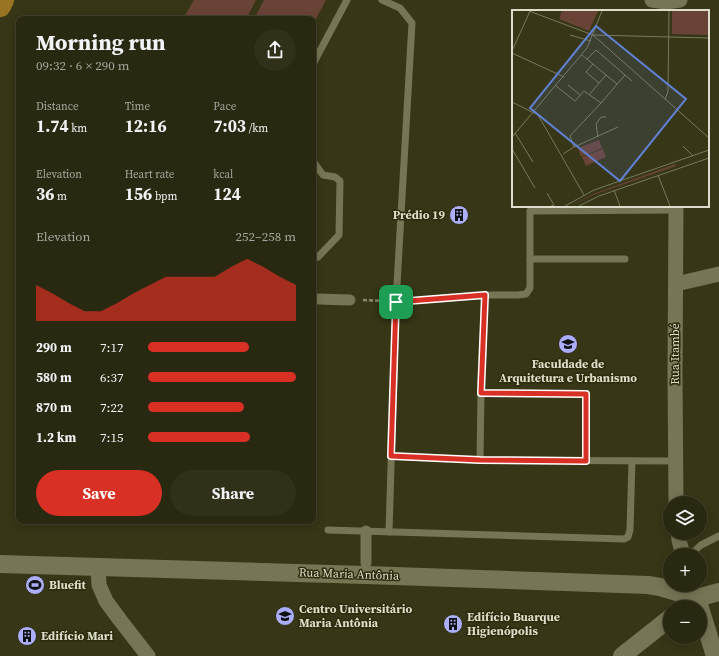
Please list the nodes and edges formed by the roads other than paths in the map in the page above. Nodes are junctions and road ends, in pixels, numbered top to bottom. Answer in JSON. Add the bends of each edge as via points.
{"nodes":[{"id":1,"x":3,"y":0,"type":"edge"},
{"id":2,"x":347,"y":0,"type":"edge"},
{"id":3,"x":382,"y":0,"type":"edge"},
{"id":4,"x":652,"y":0,"type":"edge"},
{"id":5,"x":679,"y":0,"type":"edge"},
{"id":6,"x":0,"y":6,"type":"edge"},
{"id":7,"x":678,"y":10,"type":"edge"},
{"id":8,"x":316,"y":58,"type":"edge"},
{"id":9,"x":316,"y":165,"type":"edge"},
{"id":10,"x":676,"y":208,"type":"edge"},
{"id":11,"x":318,"y":257,"type":"dead end"},
{"id":12,"x":530,"y":259,"type":"junction"},
{"id":13,"x":625,"y":259,"type":"dead end"},
{"id":14,"x":719,"y":274,"type":"edge"},
{"id":15,"x":676,"y":284,"type":"junction"},
{"id":16,"x":485,"y":295,"type":"junction"},
{"id":17,"x":318,"y":300,"type":"dead end"},
{"id":18,"x":350,"y":300,"type":"road end"},
{"id":19,"x":396,"y":302,"type":"junction"},
{"id":20,"x":481,"y":393,"type":"junction"},
{"id":21,"x":391,"y":456,"type":"junction"},
{"id":22,"x":480,"y":460,"type":"junction"},
{"id":23,"x":586,"y":461,"type":"junction"},
{"id":24,"x":632,"y":461,"type":"junction"},
{"id":25,"x":676,"y":461,"type":"junction"},
{"id":26,"x":676,"y":496,"type":"edge"},
{"id":27,"x":328,"y":530,"type":"dead end"},
{"id":28,"x":366,"y":531,"type":"junction"},
{"id":29,"x":389,"y":532,"type":"junction"},
{"id":30,"x":719,"y":536,"type":"edge"},
{"id":31,"x":698,"y":548,"type":"edge"},
{"id":32,"x":366,"y":563,"type":"dead end"},
{"id":33,"x":0,"y":564,"type":"edge"},
{"id":34,"x":98,"y":567,"type":"junction"},
{"id":35,"x":660,"y":587,"type":"junction"},
{"id":36,"x":719,"y":592,"type":"edge"},
{"id":37,"x":670,"y":600,"type":"edge"},
{"id":38,"x":692,"y":600,"type":"edge"},
{"id":39,"x":698,"y":600,"type":"edge"},
{"id":40,"x":663,"y":619,"type":"edge"},
{"id":41,"x":707,"y":634,"type":"edge"},
{"id":42,"x":148,"y":656,"type":"edge"},
{"id":43,"x":622,"y":656,"type":"edge"},
{"id":44,"x":715,"y":656,"type":"edge"}],
"edges":[{"from":1,"to":6,"type":"main road"},
{"from":2,"to":8,"type":"lane"},
{"from":3,"to":19,"type":"lane","via":[[400,8],[412,23]]},
{"from":4,"to":5,"type":"street"},
{"from":5,"to":7,"type":"street"},
{"from":9,"to":11,"type":"lane","via":[[323,175],[335,177],[340,182],[339,235]]},
{"from":10,"to":12,"type":"lane","via":[[530,211]]},
{"from":10,"to":15,"type":"street","name":"Rua Itambé"},
{"from":12,"to":13,"type":"lane"},
{"from":12,"to":16,"type":"lane","via":[[530,288],[526,294]]},
{"from":14,"to":15,"type":"street"},
{"from":15,"to":25,"type":"street","name":"Rua Itambé"},
{"from":16,"to":19,"type":"lane"},
{"from":16,"to":20,"type":"lane"},
{"from":17,"to":18,"type":"street"},
{"from":19,"to":21,"type":"lane"},
{"from":20,"to":22,"type":"lane"},
{"from":20,"to":23,"type":"lane","via":[[586,394]]},
{"from":21,"to":22,"type":"lane"},
{"from":21,"to":29,"type":"lane"},
{"from":22,"to":23,"type":"lane"},
{"from":23,"to":24,"type":"lane"},
{"from":24,"to":25,"type":"lane"},
{"from":24,"to":29,"type":"lane","via":[[630,530],[624,539]]},
{"from":25,"to":26,"type":"street","name":"Rua Itambé"},
{"from":27,"to":28,"type":"lane"},
{"from":28,"to":29,"type":"lane"},
{"from":28,"to":32,"type":"street"},
{"from":30,"to":31,"type":"lane"},
{"from":33,"to":34,"type":"street","name":"Rua Maria Antônia"},
{"from":34,"to":35,"type":"street","name":"Rua Maria Antônia"},
{"from":34,"to":42,"type":"street","via":[[99,585],[106,601]]},
{"from":35,"to":37,"type":"street"},
{"from":35,"to":38,"type":"street","name":"Rua Maria Antônia"},
{"from":36,"to":39,"type":"street"},
{"from":40,"to":43,"type":"street"},
{"from":41,"to":44,"type":"street"}]}
